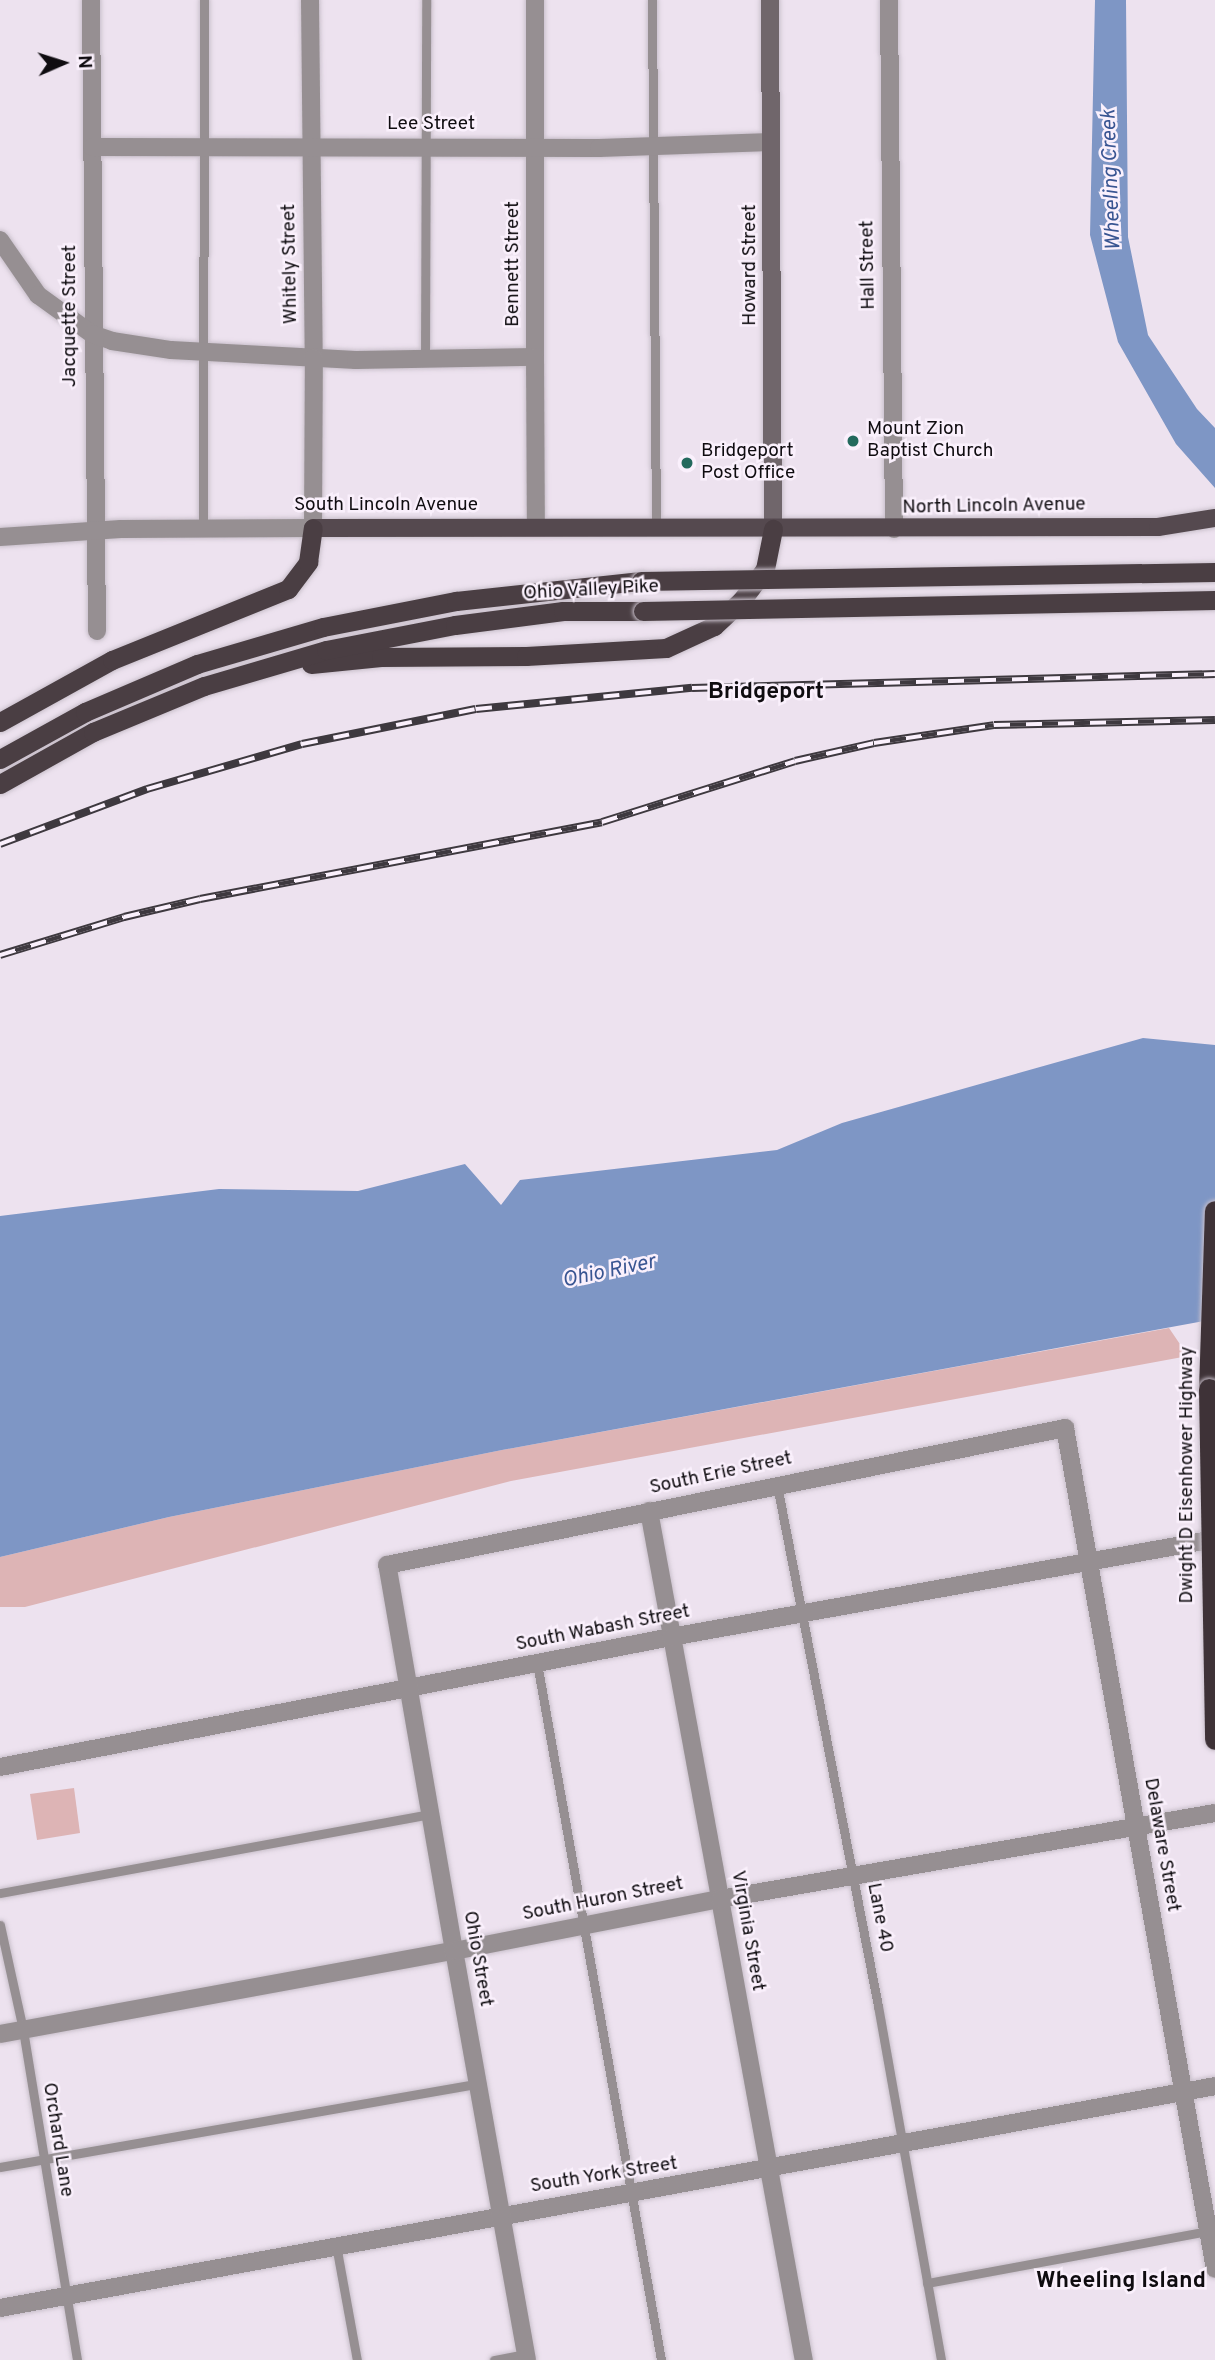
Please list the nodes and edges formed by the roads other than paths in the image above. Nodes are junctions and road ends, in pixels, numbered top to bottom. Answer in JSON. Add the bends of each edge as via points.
{"nodes":[{"id":1,"x":91,"y":0,"type":"edge"},
{"id":2,"x":204,"y":0,"type":"edge"},
{"id":3,"x":310,"y":0,"type":"edge"},
{"id":4,"x":426,"y":0,"type":"edge"},
{"id":5,"x":535,"y":0,"type":"edge"},
{"id":6,"x":652,"y":0,"type":"edge"},
{"id":7,"x":770,"y":0,"type":"edge"},
{"id":8,"x":890,"y":0,"type":"edge"},
{"id":9,"x":771,"y":142,"type":"junction"},
{"id":10,"x":534,"y":145,"type":"junction"},
{"id":11,"x":92,"y":146,"type":"junction"},
{"id":12,"x":426,"y":146,"type":"junction"},
{"id":13,"x":653,"y":147,"type":"junction"},
{"id":14,"x":204,"y":148,"type":"junction"},
{"id":15,"x":311,"y":148,"type":"junction"},
{"id":16,"x":0,"y":240,"type":"edge"},
{"id":17,"x":92,"y":334,"type":"junction"},
{"id":18,"x":204,"y":353,"type":"junction"},
{"id":19,"x":425,"y":357,"type":"junction"},
{"id":20,"x":535,"y":357,"type":"junction"},
{"id":21,"x":314,"y":358,"type":"junction"},
{"id":22,"x":1215,"y":518,"type":"edge"},
{"id":23,"x":204,"y":527,"type":"junction"},
{"id":24,"x":537,"y":527,"type":"junction"},
{"id":25,"x":313,"y":528,"type":"junction"},
{"id":26,"x":656,"y":528,"type":"junction"},
{"id":27,"x":773,"y":529,"type":"junction"},
{"id":28,"x":894,"y":529,"type":"junction"},
{"id":29,"x":96,"y":531,"type":"junction"},
{"id":30,"x":0,"y":537,"type":"edge"},
{"id":31,"x":1215,"y":572,"type":"edge"},
{"id":32,"x":1215,"y":600,"type":"edge"},
{"id":33,"x":97,"y":631,"type":"dead end"},
{"id":34,"x":204,"y":686,"type":"junction"},
{"id":35,"x":0,"y":722,"type":"edge"},
{"id":36,"x":0,"y":759,"type":"edge"},
{"id":37,"x":0,"y":783,"type":"edge"},
{"id":38,"x":1215,"y":1211,"type":"edge"},
{"id":39,"x":1065,"y":1428,"type":"joint"},
{"id":40,"x":776,"y":1483,"type":"junction"},
{"id":41,"x":649,"y":1511,"type":"junction"},
{"id":42,"x":1215,"y":1539,"type":"edge"},
{"id":43,"x":1085,"y":1562,"type":"junction"},
{"id":44,"x":387,"y":1565,"type":"joint"},
{"id":45,"x":803,"y":1614,"type":"junction"},
{"id":46,"x":671,"y":1637,"type":"junction"},
{"id":47,"x":537,"y":1662,"type":"junction"},
{"id":48,"x":406,"y":1691,"type":"junction"},
{"id":49,"x":1215,"y":1739,"type":"edge"},
{"id":50,"x":0,"y":1767,"type":"edge"},
{"id":51,"x":1215,"y":1813,"type":"edge"},
{"id":52,"x":430,"y":1814,"type":"junction"},
{"id":53,"x":1136,"y":1827,"type":"junction"},
{"id":54,"x":853,"y":1877,"type":"junction"},
{"id":55,"x":0,"y":1893,"type":"edge"},
{"id":56,"x":720,"y":1899,"type":"junction"},
{"id":57,"x":0,"y":1925,"type":"edge"},
{"id":58,"x":583,"y":1926,"type":"junction"},
{"id":59,"x":454,"y":1951,"type":"junction"},
{"id":60,"x":23,"y":2030,"type":"junction"},
{"id":61,"x":0,"y":2034,"type":"edge"},
{"id":62,"x":477,"y":2084,"type":"junction"},
{"id":63,"x":1215,"y":2086,"type":"edge"},
{"id":64,"x":1183,"y":2092,"type":"junction"},
{"id":65,"x":903,"y":2143,"type":"junction"},
{"id":66,"x":42,"y":2159,"type":"junction"},
{"id":67,"x":0,"y":2167,"type":"edge"},
{"id":68,"x":770,"y":2170,"type":"junction"},
{"id":69,"x":629,"y":2192,"type":"junction"},
{"id":70,"x":501,"y":2214,"type":"junction"},
{"id":71,"x":1208,"y":2231,"type":"junction"},
{"id":72,"x":336,"y":2244,"type":"junction"},
{"id":73,"x":1215,"y":2269,"type":"edge"},
{"id":74,"x":928,"y":2283,"type":"junction"},
{"id":75,"x":63,"y":2297,"type":"junction"},
{"id":76,"x":0,"y":2308,"type":"edge"},
{"id":77,"x":527,"y":2357,"type":"edge"},
{"id":78,"x":77,"y":2360,"type":"edge"},
{"id":79,"x":357,"y":2360,"type":"edge"},
{"id":80,"x":494,"y":2360,"type":"edge"},
{"id":81,"x":661,"y":2360,"type":"edge"},
{"id":82,"x":804,"y":2360,"type":"edge"},
{"id":83,"x":941,"y":2360,"type":"edge"}],
"edges":[{"from":1,"to":11,"type":"street","name":"Jacquette Street"},
{"from":2,"to":14,"type":"lane"},
{"from":3,"to":15,"type":"street","name":"Whitely Street"},
{"from":4,"to":12,"type":"lane"},
{"from":5,"to":10,"type":"street","name":"Bennett Street"},
{"from":6,"to":13,"type":"lane"},
{"from":7,"to":9,"type":"main road","name":"Howard Street"},
{"from":8,"to":28,"type":"street","name":"Hall Street"},
{"from":9,"to":13,"type":"street","name":"Lee Street"},
{"from":9,"to":27,"type":"main road","name":"Howard Street"},
{"from":10,"to":12,"type":"street","name":"Lee Street"},
{"from":10,"to":13,"type":"street","name":"Lee Street"},
{"from":10,"to":20,"type":"street","name":"Bennett Street"},
{"from":11,"to":14,"type":"street","name":"Lee Street"},
{"from":11,"to":17,"type":"street","name":"Jacquette Street"},
{"from":12,"to":15,"type":"street","name":"Lee Street"},
{"from":12,"to":19,"type":"lane"},
{"from":13,"to":26,"type":"lane"},
{"from":14,"to":15,"type":"street","name":"Lee Street"},
{"from":14,"to":18,"type":"lane"},
{"from":15,"to":21,"type":"street","name":"Whitely Street"},
{"from":16,"to":17,"type":"street","via":[[38,295]]},
{"from":17,"to":18,"type":"street","via":[[112,341]]},
{"from":17,"to":29,"type":"street","name":"Jacquette Street"},
{"from":18,"to":21,"type":"street"},
{"from":18,"to":23,"type":"lane"},
{"from":19,"to":20,"type":"street"},
{"from":19,"to":21,"type":"street"},
{"from":20,"to":24,"type":"street","name":"Bennett Street"},
{"from":21,"to":25,"type":"street","name":"Whitely Street"},
{"from":22,"to":28,"type":"main road","name":"North Lincoln Avenue","via":[[1157,527]]},
{"from":23,"to":25,"type":"street","name":"South Lincoln Avenue"},
{"from":23,"to":29,"type":"street","name":"South Lincoln Avenue"},
{"from":24,"to":25,"type":"main road","name":"South Lincoln Avenue"},
{"from":24,"to":26,"type":"main road","name":"South Lincoln Avenue"},
{"from":25,"to":35,"type":"highway","via":[[308,562],[288,589],[162,637],[57,688]]},
{"from":26,"to":27,"type":"main road","name":"South Lincoln Avenue"},
{"from":27,"to":28,"type":"main road","name":"North Lincoln Avenue"},
{"from":27,"to":34,"type":"highway","via":[[765,569],[741,601],[714,626],[666,648],[526,656],[381,656],[303,665]]},
{"from":29,"to":30,"type":"street","name":"South Lincoln Avenue"},
{"from":29,"to":33,"type":"street","name":"Jacquette Street"},
{"from":31,"to":36,"type":"highway","name":"Ohio Valley Pike","bridge":true,"via":[[641,581],[456,601],[323,628],[197,664],[85,712]]},
{"from":32,"to":34,"type":"highway","name":"Ohio Valley Pike","bridge":true,"via":[[562,611],[455,625],[326,650]]},
{"from":34,"to":37,"type":"highway","name":"Ohio Valley Pike","via":[[93,732]]},
{"from":38,"to":49,"type":"highway","name":"Dwight D Eisenhower Highway","bridge":true,"via":[[1209,1388]]},
{"from":39,"to":40,"type":"street","name":"South Erie Street"},
{"from":39,"to":43,"type":"street","name":"Delaware Street"},
{"from":40,"to":41,"type":"street","name":"South Erie Street"},
{"from":40,"to":45,"type":"lane","name":"Lane 40"},
{"from":41,"to":44,"type":"street","name":"South Erie Street"},
{"from":41,"to":46,"type":"street","name":"Virginia Street"},
{"from":42,"to":43,"type":"street","name":"South Wabash Street"},
{"from":43,"to":45,"type":"street","name":"South Wabash Street"},
{"from":43,"to":53,"type":"street","name":"Delaware Street"},
{"from":44,"to":48,"type":"street","name":"Ohio Street"},
{"from":45,"to":46,"type":"street","name":"South Wabash Street"},
{"from":45,"to":54,"type":"lane","name":"Lane 40"},
{"from":46,"to":47,"type":"street","name":"South Wabash Street"},
{"from":46,"to":56,"type":"street","name":"Virginia Street"},
{"from":47,"to":48,"type":"street","name":"South Wabash Street"},
{"from":47,"to":58,"type":"lane"},
{"from":48,"to":50,"type":"street","name":"South Wabash Street"},
{"from":48,"to":52,"type":"street","name":"Ohio Street"},
{"from":51,"to":53,"type":"street","name":"South Huron Street"},
{"from":52,"to":55,"type":"lane"},
{"from":52,"to":59,"type":"street","name":"Ohio Street"},
{"from":53,"to":54,"type":"street","name":"South Huron Street"},
{"from":53,"to":64,"type":"street","name":"Delaware Street"},
{"from":54,"to":56,"type":"street","name":"South Huron Street"},
{"from":54,"to":65,"type":"lane","name":"Lane 40"},
{"from":56,"to":58,"type":"street","name":"South Huron Street"},
{"from":56,"to":68,"type":"street","name":"Virginia Street"},
{"from":57,"to":60,"type":"lane","name":"Orchard Lane"},
{"from":58,"to":59,"type":"street","name":"South Huron Street"},
{"from":58,"to":69,"type":"lane"},
{"from":59,"to":60,"type":"street","name":"South Huron Street"},
{"from":59,"to":62,"type":"street","name":"Ohio Street"},
{"from":60,"to":61,"type":"street","name":"South Huron Street"},
{"from":60,"to":66,"type":"lane","name":"Orchard Lane"},
{"from":62,"to":66,"type":"lane"},
{"from":62,"to":70,"type":"street","name":"Ohio Street"},
{"from":63,"to":64,"type":"street","name":"South York Street"},
{"from":64,"to":65,"type":"street","name":"South York Street"},
{"from":64,"to":71,"type":"street","name":"Delaware Street"},
{"from":65,"to":68,"type":"street","name":"South York Street"},
{"from":65,"to":74,"type":"lane","name":"Lane 40"},
{"from":66,"to":67,"type":"lane"},
{"from":66,"to":75,"type":"lane","name":"Orchard Lane"},
{"from":68,"to":69,"type":"street","name":"South York Street"},
{"from":68,"to":82,"type":"street","name":"Virginia Street"},
{"from":69,"to":70,"type":"street","name":"South York Street"},
{"from":69,"to":81,"type":"lane"},
{"from":70,"to":72,"type":"street","name":"South York Street"},
{"from":70,"to":77,"type":"street","name":"Ohio Street"},
{"from":71,"to":73,"type":"street","name":"Delaware Street"},
{"from":71,"to":74,"type":"lane"},
{"from":72,"to":75,"type":"street","name":"South York Street"},
{"from":72,"to":79,"type":"lane"},
{"from":74,"to":83,"type":"lane","name":"Lane 40"},
{"from":75,"to":76,"type":"street","name":"South York Street"},
{"from":75,"to":78,"type":"lane","name":"Orchard Lane"},
{"from":77,"to":80,"type":"lane"}]}
